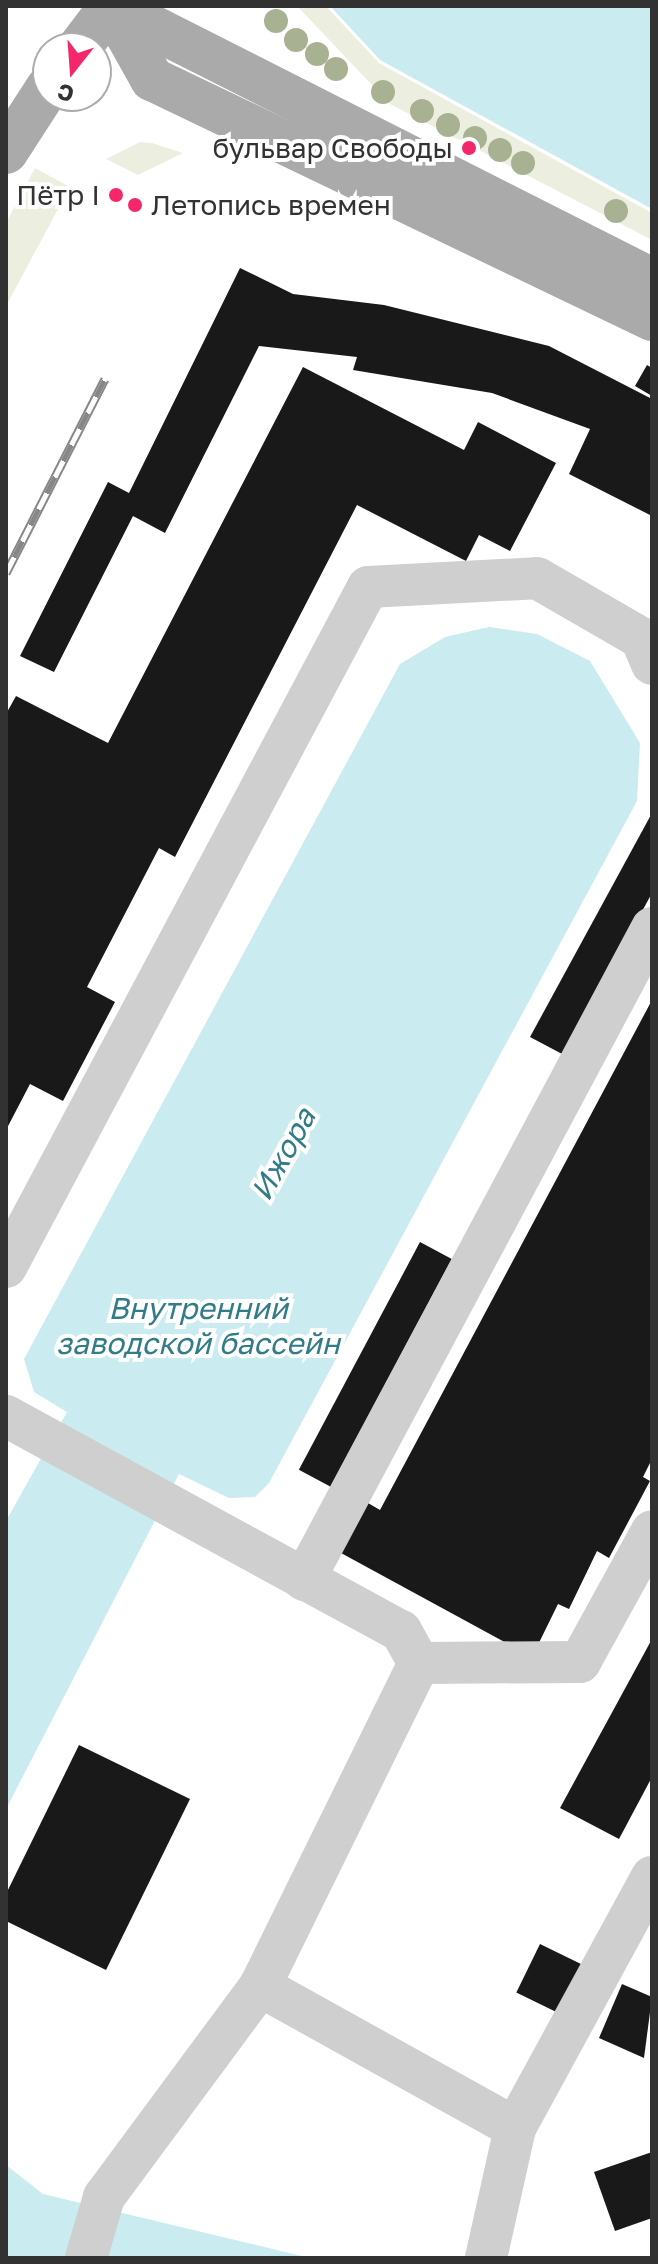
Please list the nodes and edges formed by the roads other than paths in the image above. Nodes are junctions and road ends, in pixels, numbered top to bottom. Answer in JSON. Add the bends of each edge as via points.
{"nodes":[{"id":1,"x":111,"y":6,"type":"edge"},
{"id":2,"x":91,"y":32,"type":"edge"},
{"id":3,"x":32,"y":112,"type":"edge"},
{"id":4,"x":6,"y":152,"type":"edge"},
{"id":5,"x":652,"y":280,"type":"edge"},
{"id":6,"x":652,"y":319,"type":"edge"},
{"id":7,"x":652,"y":664,"type":"edge"},
{"id":8,"x":652,"y":928,"type":"edge"},
{"id":9,"x":6,"y":1267,"type":"edge"},
{"id":10,"x":6,"y":1416,"type":"edge"},
{"id":11,"x":652,"y":1531,"type":"edge"},
{"id":12,"x":304,"y":1580,"type":"junction"},
{"id":13,"x":419,"y":1663,"type":"junction"},
{"id":14,"x":652,"y":1877,"type":"edge"},
{"id":15,"x":260,"y":1986,"type":"junction"},
{"id":16,"x":515,"y":2128,"type":"junction"},
{"id":17,"x":86,"y":2258,"type":"edge"},
{"id":18,"x":486,"y":2258,"type":"edge"}],
"edges":[{"from":1,"to":2,"type":"main road"},
{"from":1,"to":5,"type":"main road"},
{"from":1,"to":6,"type":"main road","via":[[152,79]]},
{"from":3,"to":4,"type":"main road"},
{"from":7,"to":9,"type":"street","via":[[641,638],[537,578],[368,587]]},
{"from":8,"to":12,"type":"street"},
{"from":10,"to":12,"type":"street"},
{"from":11,"to":13,"type":"street","via":[[580,1662]]},
{"from":12,"to":13,"type":"street","via":[[401,1631]]},
{"from":13,"to":15,"type":"street"},
{"from":14,"to":16,"type":"street"},
{"from":15,"to":16,"type":"street"},
{"from":15,"to":17,"type":"street","via":[[104,2197]]},
{"from":16,"to":18,"type":"street"}]}
